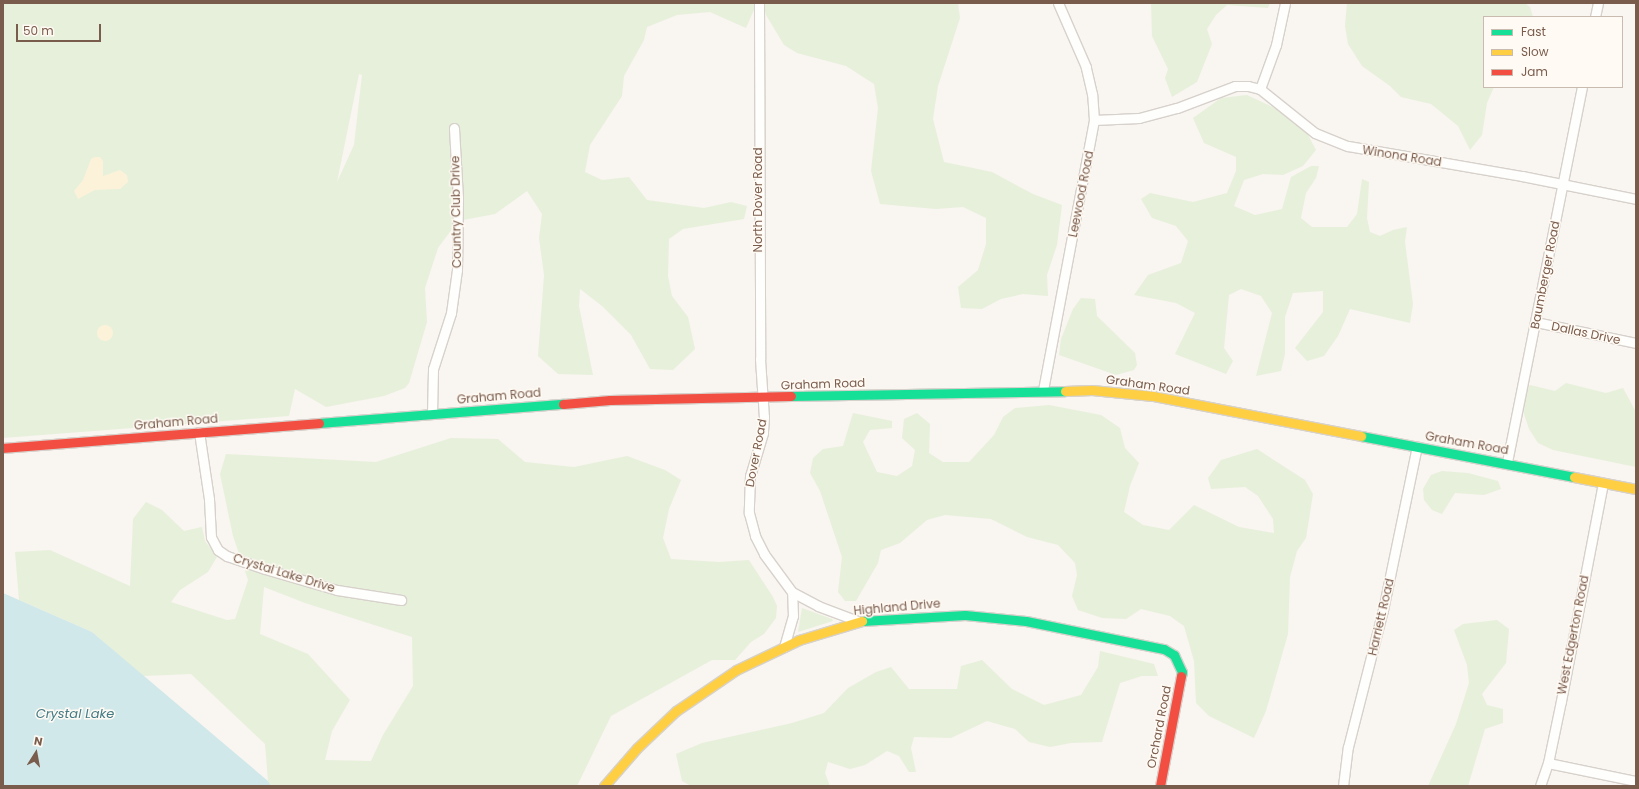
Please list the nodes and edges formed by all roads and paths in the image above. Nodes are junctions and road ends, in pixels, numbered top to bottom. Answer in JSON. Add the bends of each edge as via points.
{"nodes":[{"id":1,"x":759,"y":3,"type":"edge"},
{"id":2,"x":1058,"y":3,"type":"edge"},
{"id":3,"x":1286,"y":3,"type":"edge"},
{"id":4,"x":1598,"y":3,"type":"edge"},
{"id":5,"x":1596,"y":16,"type":"edge"},
{"id":6,"x":1582,"y":88,"type":"edge"},
{"id":7,"x":1260,"y":89,"type":"junction"},
{"id":8,"x":1094,"y":120,"type":"junction"},
{"id":9,"x":454,"y":128,"type":"dead end"},
{"id":10,"x":1561,"y":184,"type":"junction"},
{"id":11,"x":1636,"y":200,"type":"edge"},
{"id":12,"x":1536,"y":322,"type":"junction"},
{"id":13,"x":1636,"y":343,"type":"edge"},
{"id":14,"x":1043,"y":390,"type":"junction"},
{"id":15,"x":763,"y":398,"type":"junction"},
{"id":16,"x":432,"y":414,"type":"junction"},
{"id":17,"x":199,"y":432,"type":"junction"},
{"id":18,"x":1416,"y":446,"type":"junction"},
{"id":19,"x":3,"y":448,"type":"edge"},
{"id":20,"x":1506,"y":462,"type":"junction"},
{"id":21,"x":1603,"y":483,"type":"junction"},
{"id":22,"x":1636,"y":489,"type":"edge"},
{"id":23,"x":792,"y":592,"type":"junction"},
{"id":24,"x":401,"y":600,"type":"dead end"},
{"id":25,"x":858,"y":621,"type":"junction"},
{"id":26,"x":784,"y":647,"type":"junction"},
{"id":27,"x":1182,"y":672,"type":"joint"},
{"id":28,"x":1548,"y":763,"type":"junction"},
{"id":29,"x":1636,"y":781,"type":"edge"},
{"id":30,"x":604,"y":786,"type":"edge"},
{"id":31,"x":1160,"y":786,"type":"edge"},
{"id":32,"x":1343,"y":786,"type":"edge"},
{"id":33,"x":1540,"y":786,"type":"edge"}],
"edges":[{"from":1,"to":15,"type":"street","name":"North Dover Road","via":[[758,234]]},
{"from":2,"to":8,"type":"street","name":"Leewood Road","via":[[1086,67]]},
{"from":3,"to":7,"type":"street","via":[[1276,45]]},
{"from":4,"to":5,"type":"street"},
{"from":6,"to":10,"type":"street","name":"Baumberger Road"},
{"from":7,"to":8,"type":"street","via":[[1235,86],[1177,108],[1139,118]]},
{"from":7,"to":10,"type":"street","name":"Winona Road","via":[[1307,128],[1348,146]]},
{"from":8,"to":14,"type":"street","name":"Leewood Road"},
{"from":9,"to":16,"type":"street","name":"Country Club Drive","via":[[458,198],[457,270],[450,313],[433,369]]},
{"from":10,"to":11,"type":"street","name":"Winona Road"},
{"from":10,"to":12,"type":"street","name":"Baumberger Road"},
{"from":12,"to":13,"type":"street","name":"Dallas Drive"},
{"from":12,"to":20,"type":"street","name":"Baumberger Road"},
{"from":14,"to":15,"type":"main road","name":"Graham Road"},
{"from":14,"to":18,"type":"main road","name":"Graham Road","via":[[1092,390],[1154,396]]},
{"from":15,"to":16,"type":"main road","name":"Graham Road","via":[[610,400]]},
{"from":15,"to":23,"type":"street","name":"Dover Road","via":[[764,427],[750,476],[750,513],[759,546],[773,569]]},
{"from":16,"to":17,"type":"main road","name":"Graham Road"},
{"from":17,"to":19,"type":"main road","name":"Graham Road"},
{"from":17,"to":24,"type":"street","name":"Crystal Lake Drive","via":[[209,498],[211,537],[218,550],[227,556],[265,569],[337,590]]},
{"from":18,"to":20,"type":"main road","name":"Graham Road"},
{"from":18,"to":32,"type":"street","name":"Harriett Road","via":[[1383,610],[1348,747]]},
{"from":20,"to":21,"type":"main road","name":"Graham Road"},
{"from":21,"to":22,"type":"main road","name":"Graham Road"},
{"from":21,"to":28,"type":"street","name":"West Edgerton Road"},
{"from":23,"to":25,"type":"street","name":"Dover Road","via":[[818,606]]},
{"from":23,"to":26,"type":"street","via":[[793,616]]},
{"from":25,"to":26,"type":"main road","name":"Highland Drive"},
{"from":25,"to":27,"type":"main road","name":"Highland Drive","via":[[965,615],[1026,621],[1164,649],[1178,660]]},
{"from":26,"to":30,"type":"main road","name":"Highland Drive","via":[[717,681],[676,711],[637,748]]},
{"from":27,"to":31,"type":"main road","name":"Orchard Road"},
{"from":28,"to":29,"type":"street"},
{"from":28,"to":33,"type":"street","name":"West Edgerton Road"}]}
